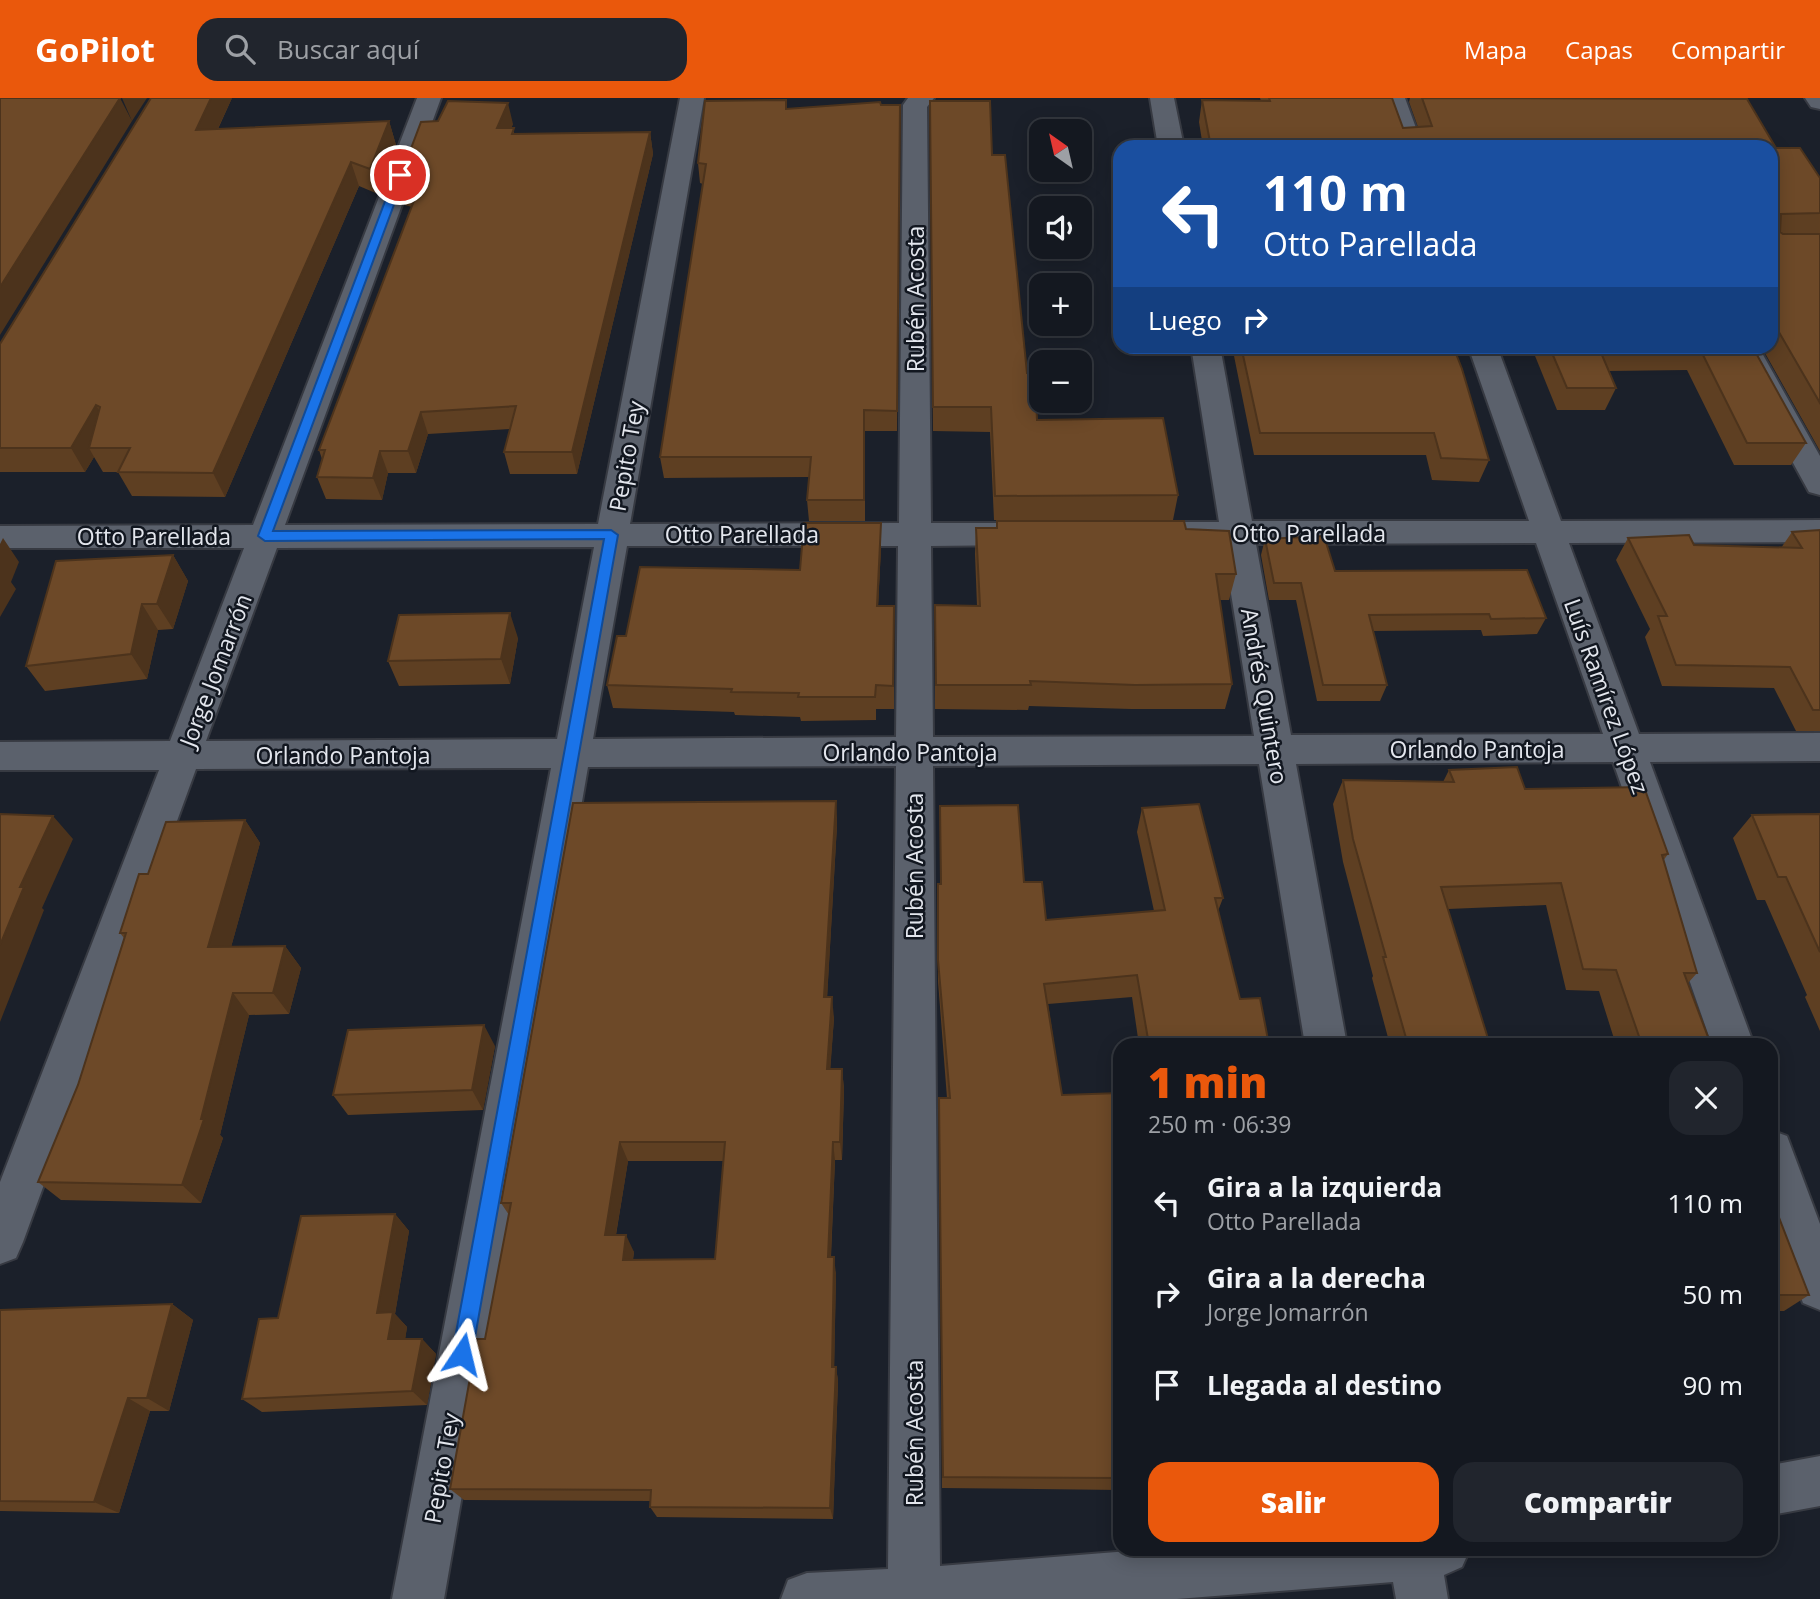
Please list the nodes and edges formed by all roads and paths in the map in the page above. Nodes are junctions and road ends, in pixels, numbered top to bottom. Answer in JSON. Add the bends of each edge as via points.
{"nodes":[{"id":1,"x":429,"y":98,"type":"edge"},
{"id":2,"x":692,"y":98,"type":"edge"},
{"id":3,"x":922,"y":98,"type":"edge"},
{"id":4,"x":1162,"y":98,"type":"edge"},
{"id":5,"x":1393,"y":98,"type":"edge"},
{"id":6,"x":1170,"y":140,"type":"edge"},
{"id":7,"x":1408,"y":140,"type":"edge"},
{"id":8,"x":1206,"y":354,"type":"edge"},
{"id":9,"x":1485,"y":354,"type":"edge"},
{"id":10,"x":1747,"y":354,"type":"edge"},
{"id":11,"x":1820,"y":484,"type":"edge"},
{"id":12,"x":1820,"y":531,"type":"edge"},
{"id":13,"x":1549,"y":532,"type":"junction"},
{"id":14,"x":1055,"y":533,"type":"edge"},
{"id":15,"x":1153,"y":533,"type":"edge"},
{"id":16,"x":1237,"y":533,"type":"junction"},
{"id":17,"x":915,"y":534,"type":"junction"},
{"id":18,"x":611,"y":535,"type":"junction"},
{"id":19,"x":265,"y":536,"type":"junction"},
{"id":20,"x":0,"y":537,"type":"edge"},
{"id":21,"x":1820,"y":747,"type":"edge"},
{"id":22,"x":1626,"y":748,"type":"junction"},
{"id":23,"x":1275,"y":750,"type":"junction"},
{"id":24,"x":915,"y":752,"type":"junction"},
{"id":25,"x":572,"y":754,"type":"junction"},
{"id":26,"x":183,"y":755,"type":"junction"},
{"id":27,"x":0,"y":756,"type":"edge"},
{"id":28,"x":1325,"y":1038,"type":"edge"},
{"id":29,"x":1730,"y":1038,"type":"edge"},
{"id":30,"x":1778,"y":1170,"type":"edge"},
{"id":31,"x":0,"y":1242,"type":"edge"},
{"id":32,"x":1820,"y":1287,"type":"edge"},
{"id":33,"x":1820,"y":1481,"type":"edge"},
{"id":34,"x":1778,"y":1489,"type":"edge"},
{"id":35,"x":1423,"y":1563,"type":"edge"},
{"id":36,"x":914,"y":1594,"type":"junction"},
{"id":37,"x":418,"y":1599,"type":"edge"},
{"id":38,"x":807,"y":1599,"type":"edge"}],
"edges":[{"from":1,"to":19,"type":"street","name":"Jorge Jomarrón"},
{"from":2,"to":18,"type":"street","name":"Pepito Tey"},
{"from":3,"to":17,"type":"street","name":"Rubén Acosta","via":[[915,105]]},
{"from":4,"to":6,"type":"street"},
{"from":5,"to":7,"type":"street"},
{"from":8,"to":16,"type":"street","name":"Andrés Quintero"},
{"from":9,"to":13,"type":"street","name":"Luís Ramírez López"},
{"from":10,"to":11,"type":"street"},
{"from":12,"to":13,"type":"street","name":"Otto Parellada"},
{"from":13,"to":16,"type":"street","name":"Otto Parellada"},
{"from":13,"to":22,"type":"street","name":"Luís Ramírez López"},
{"from":14,"to":17,"type":"street","name":"Otto Parellada"},
{"from":15,"to":16,"type":"street","name":"Otto Parellada"},
{"from":16,"to":23,"type":"street","name":"Andrés Quintero"},
{"from":17,"to":18,"type":"street","name":"Otto Parellada"},
{"from":17,"to":24,"type":"street","name":"Rubén Acosta"},
{"from":18,"to":19,"type":"street","name":"Otto Parellada"},
{"from":18,"to":25,"type":"street","name":"Pepito Tey"},
{"from":19,"to":20,"type":"street","name":"Otto Parellada"},
{"from":19,"to":26,"type":"street","name":"Jorge Jomarrón"},
{"from":21,"to":22,"type":"street","name":"Orlando Pantoja"},
{"from":22,"to":23,"type":"street","name":"Orlando Pantoja"},
{"from":22,"to":29,"type":"street","name":"Luís Ramírez López"},
{"from":23,"to":24,"type":"street","name":"Orlando Pantoja"},
{"from":23,"to":28,"type":"street","name":"Andrés Quintero"},
{"from":24,"to":25,"type":"street","name":"Orlando Pantoja"},
{"from":24,"to":36,"type":"street","name":"Rubén Acosta"},
{"from":25,"to":26,"type":"street","name":"Orlando Pantoja"},
{"from":25,"to":37,"type":"street","name":"Pepito Tey"},
{"from":26,"to":27,"type":"street","name":"Orlando Pantoja"},
{"from":26,"to":31,"type":"street","name":"Jorge Jomarrón"},
{"from":30,"to":32,"type":"street"},
{"from":33,"to":34,"type":"street"},
{"from":35,"to":36,"type":"street"},
{"from":36,"to":38,"type":"street"}]}
